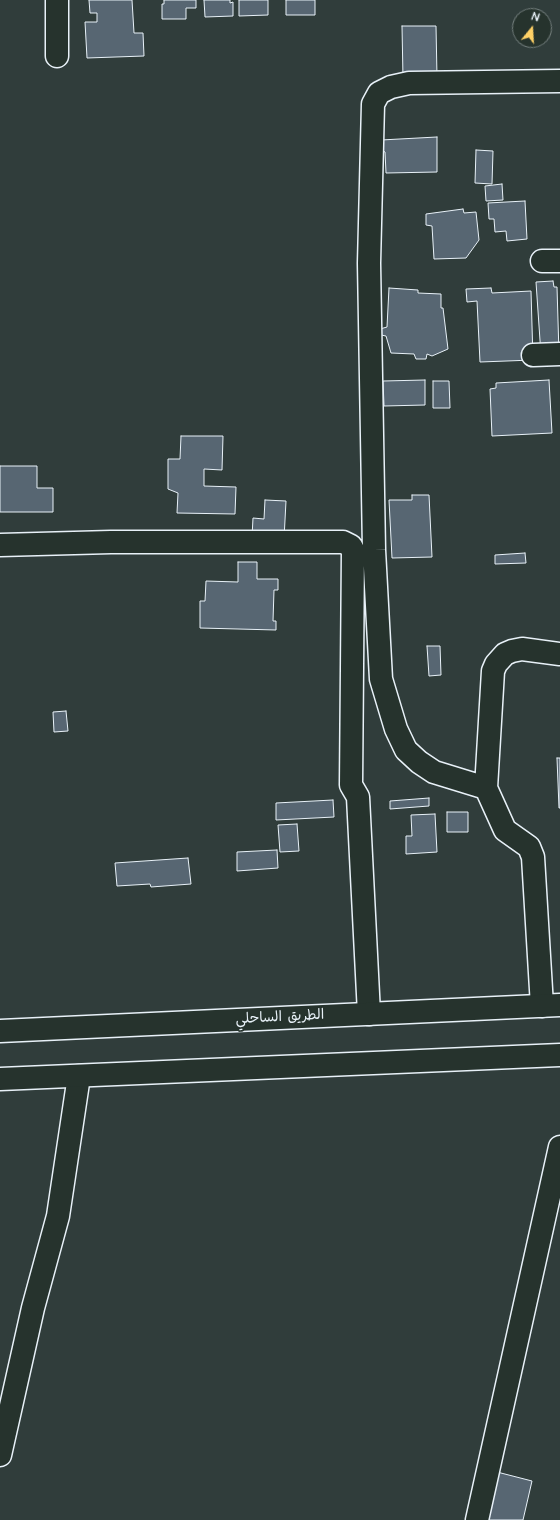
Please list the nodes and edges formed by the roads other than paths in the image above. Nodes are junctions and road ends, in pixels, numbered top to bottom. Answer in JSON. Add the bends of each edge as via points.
{"nodes":[{"id":1,"x":57,"y":0,"type":"edge"},
{"id":2,"x":57,"y":56,"type":"dead end"},
{"id":3,"x":560,"y":81,"type":"edge"},
{"id":4,"x":560,"y":354,"type":"edge"},
{"id":5,"x":533,"y":355,"type":"dead end"},
{"id":6,"x":0,"y":546,"type":"edge"},
{"id":7,"x":560,"y":654,"type":"edge"},
{"id":8,"x":486,"y":788,"type":"junction"},
{"id":9,"x":551,"y":1005,"type":"edge"},
{"id":10,"x":369,"y":1014,"type":"junction"},
{"id":11,"x":0,"y":1031,"type":"edge"},
{"id":12,"x":560,"y":1055,"type":"edge"},
{"id":13,"x":79,"y":1076,"type":"junction"},
{"id":14,"x":0,"y":1079,"type":"edge"},
{"id":15,"x":560,"y":1147,"type":"edge"},
{"id":16,"x":0,"y":1456,"type":"edge"},
{"id":17,"x":477,"y":1520,"type":"edge"}],
"edges":[{"from":1,"to":2,"type":"main road"},
{"from":3,"to":8,"type":"main road","via":[[409,83],[379,93],[373,104],[369,263],[374,550],[381,679],[396,729],[406,750],[434,772]]},
{"from":4,"to":5,"type":"main road"},
{"from":6,"to":10,"type":"main road","via":[[111,542],[343,542],[351,546],[351,784],[358,797]]},
{"from":7,"to":8,"type":"main road","via":[[522,649],[505,654],[496,664],[493,671]]},
{"from":8,"to":9,"type":"main road","via":[[505,830],[529,847],[533,857]]},
{"from":9,"to":10,"type":"main road","name":"الطريق الساحلي"},
{"from":10,"to":11,"type":"main road","name":"الطريق الساحلي"},
{"from":12,"to":13,"type":"main road"},
{"from":13,"to":14,"type":"main road"},
{"from":13,"to":16,"type":"main road","via":[[58,1216]]},
{"from":15,"to":17,"type":"main road"}]}
